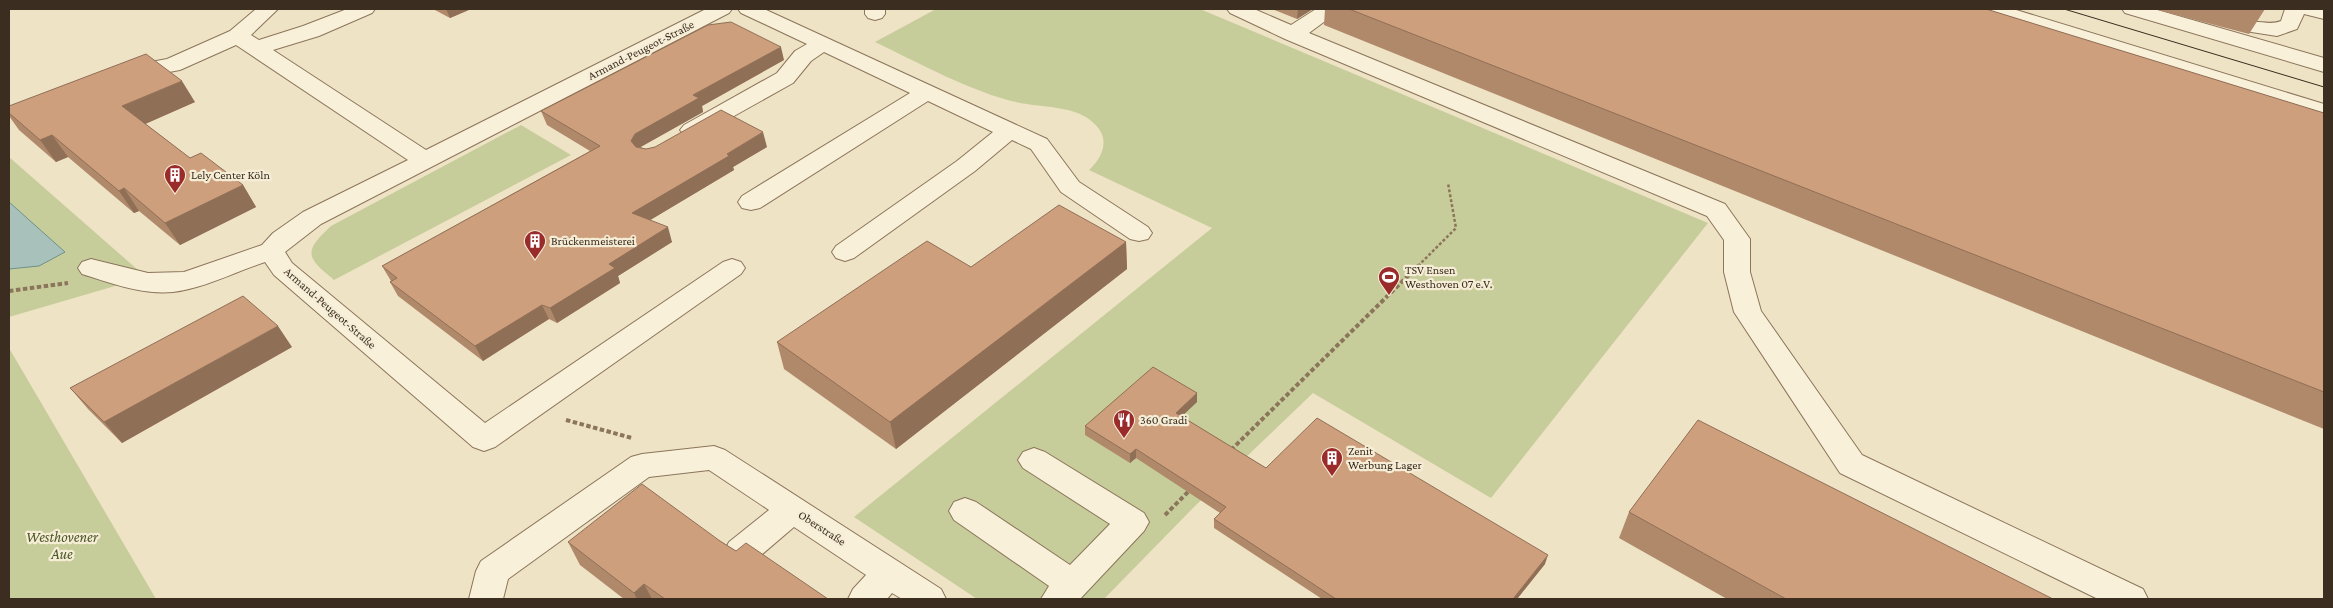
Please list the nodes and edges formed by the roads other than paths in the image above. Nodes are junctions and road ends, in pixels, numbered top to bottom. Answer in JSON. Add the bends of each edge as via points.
{"nodes":[{"id":1,"x":268,"y":9,"type":"edge"},
{"id":2,"x":365,"y":9,"type":"edge"},
{"id":3,"x":722,"y":9,"type":"edge"},
{"id":4,"x":748,"y":9,"type":"edge"},
{"id":5,"x":1237,"y":9,"type":"edge"},
{"id":6,"x":1329,"y":9,"type":"edge"},
{"id":7,"x":1992,"y":9,"type":"edge"},
{"id":8,"x":2132,"y":9,"type":"edge"},
{"id":9,"x":2295,"y":9,"type":"edge"},
{"id":10,"x":2309,"y":9,"type":"edge"},
{"id":11,"x":2324,"y":13,"type":"edge"},
{"id":12,"x":1293,"y":34,"type":"junction"},
{"id":13,"x":238,"y":36,"type":"junction"},
{"id":14,"x":823,"y":44,"type":"junction"},
{"id":15,"x":257,"y":48,"type":"junction"},
{"id":16,"x":2324,"y":56,"type":"edge"},
{"id":17,"x":2324,"y":65,"type":"edge"},
{"id":18,"x":107,"y":86,"type":"edge"},
{"id":19,"x":927,"y":92,"type":"junction"},
{"id":20,"x":2324,"y":111,"type":"edge"},
{"id":21,"x":1010,"y":130,"type":"junction"},
{"id":22,"x":675,"y":140,"type":"edge"},
{"id":23,"x":426,"y":161,"type":"junction"},
{"id":24,"x":751,"y":202,"type":"dead end"},
{"id":25,"x":1139,"y":233,"type":"dead end"},
{"id":26,"x":271,"y":251,"type":"junction"},
{"id":27,"x":844,"y":252,"type":"dead end"},
{"id":28,"x":91,"y":268,"type":"dead end"},
{"id":29,"x":732,"y":268,"type":"dead end"},
{"id":30,"x":1034,"y":460,"type":"dead end"},
{"id":31,"x":793,"y":509,"type":"junction"},
{"id":32,"x":965,"y":511,"type":"dead end"},
{"id":33,"x":741,"y":552,"type":"edge"},
{"id":34,"x":890,"y":574,"type":"junction"},
{"id":35,"x":1065,"y":592,"type":"edge"},
{"id":36,"x":486,"y":599,"type":"edge"},
{"id":37,"x":865,"y":599,"type":"edge"},
{"id":38,"x":929,"y":599,"type":"edge"},
{"id":39,"x":2131,"y":599,"type":"edge"}],
"edges":[{"from":1,"to":13,"type":"street"},
{"from":2,"to":15,"type":"street","via":[[310,32]]},
{"from":3,"to":23,"type":"street","name":"Armand-Peugeot-Straße"},
{"from":4,"to":14,"type":"street"},
{"from":5,"to":12,"type":"street"},
{"from":6,"to":12,"type":"street"},
{"from":7,"to":20,"type":"street"},
{"from":8,"to":17,"type":"street"},
{"from":9,"to":16,"type":"street","via":[[2290,25],[2278,30],[2251,30]]},
{"from":10,"to":11,"type":"street"},
{"from":12,"to":39,"type":"street","via":[[1716,210],[1737,239],[1737,272],[1748,312],[1850,464]]},
{"from":13,"to":15,"type":"street"},
{"from":13,"to":18,"type":"street","via":[[172,66],[148,69]]},
{"from":14,"to":19,"type":"street"},
{"from":14,"to":22,"type":"street","via":[[803,56],[785,78]]},
{"from":15,"to":23,"type":"street"},
{"from":19,"to":21,"type":"street"},
{"from":19,"to":24,"type":"street"},
{"from":21,"to":25,"type":"street","via":[[1039,144],[1070,187]]},
{"from":21,"to":27,"type":"street","via":[[966,166]]},
{"from":23,"to":26,"type":"street","name":"Armand-Peugeot-Straße","via":[[312,218]]},
{"from":26,"to":28,"type":"street","via":[[182,281],[157,283]]},
{"from":26,"to":29,"type":"street","name":"Armand-Peugeot-Straße","via":[[283,269],[484,439]]},
{"from":30,"to":35,"type":"street","via":[[1133,522]]},
{"from":31,"to":33,"type":"street"},
{"from":31,"to":34,"type":"street","name":"Oberstraße"},
{"from":31,"to":36,"type":"street","name":"Oberstraße","via":[[714,458],[642,466],[493,570]]},
{"from":32,"to":35,"type":"street"},
{"from":34,"to":37,"type":"street"},
{"from":34,"to":38,"type":"street","name":"Oberstraße"}]}
